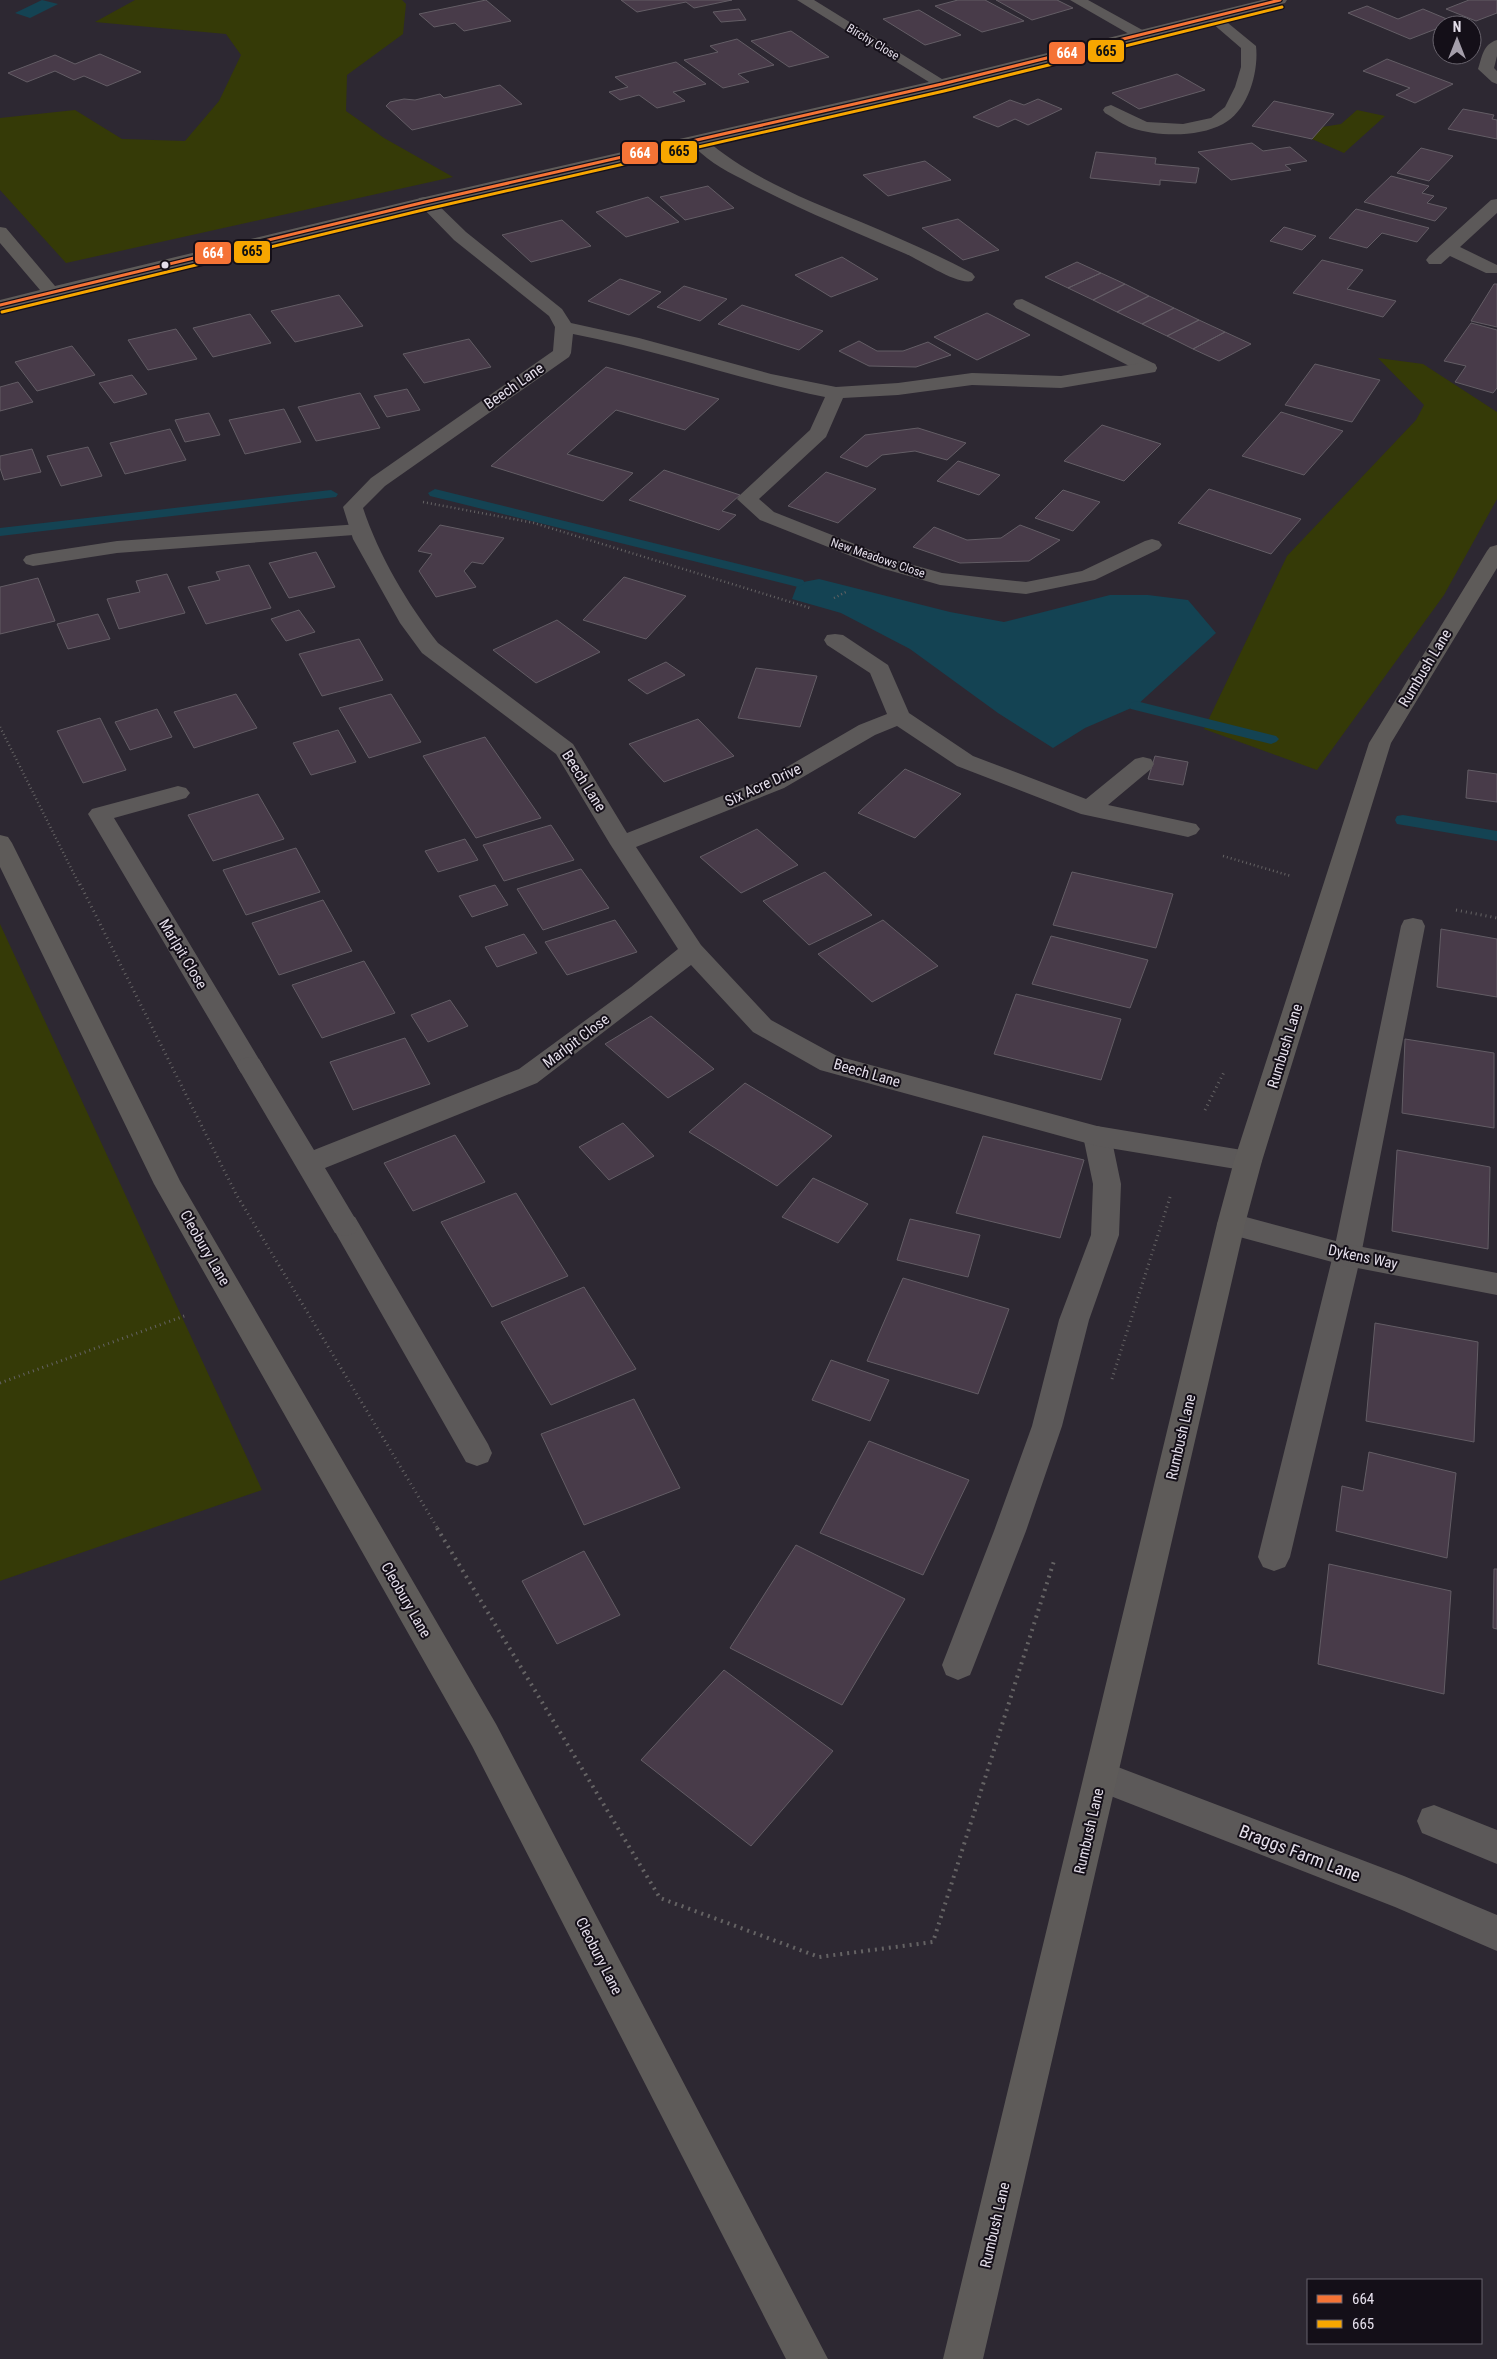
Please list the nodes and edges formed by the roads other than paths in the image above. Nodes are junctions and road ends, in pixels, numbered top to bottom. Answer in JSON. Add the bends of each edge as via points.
{"nodes":[{"id":1,"x":804,"y":0,"type":"edge"},
{"id":2,"x":1078,"y":0,"type":"edge"},
{"id":3,"x":1279,"y":0,"type":"edge"},
{"id":4,"x":1212,"y":17,"type":"junction"},
{"id":5,"x":1141,"y":35,"type":"junction"},
{"id":6,"x":1497,"y":45,"type":"edge"},
{"id":7,"x":1497,"y":79,"type":"edge"},
{"id":8,"x":942,"y":84,"type":"junction"},
{"id":9,"x":1111,"y":110,"type":"dead end"},
{"id":10,"x":698,"y":141,"type":"junction"},
{"id":11,"x":425,"y":202,"type":"junction"},
{"id":12,"x":1497,"y":204,"type":"edge"},
{"id":13,"x":0,"y":232,"type":"edge"},
{"id":14,"x":1492,"y":270,"type":"dead end"},
{"id":15,"x":966,"y":276,"type":"dead end"},
{"id":16,"x":51,"y":294,"type":"junction"},
{"id":17,"x":1022,"y":304,"type":"dead end"},
{"id":18,"x":0,"y":305,"type":"edge"},
{"id":19,"x":564,"y":327,"type":"junction"},
{"id":20,"x":836,"y":393,"type":"junction"},
{"id":21,"x":356,"y":518,"type":"junction"},
{"id":22,"x":1152,"y":545,"type":"dead end"},
{"id":23,"x":1497,"y":551,"type":"edge"},
{"id":24,"x":33,"y":560,"type":"dead end"},
{"id":25,"x":835,"y":640,"type":"dead end"},
{"id":26,"x":899,"y":717,"type":"junction"},
{"id":27,"x":1143,"y":764,"type":"dead end"},
{"id":28,"x":178,"y":793,"type":"dead end"},
{"id":29,"x":1089,"y":809,"type":"junction"},
{"id":30,"x":1188,"y":829,"type":"dead end"},
{"id":31,"x":0,"y":843,"type":"edge"},
{"id":32,"x":622,"y":844,"type":"junction"},
{"id":33,"x":1413,"y":926,"type":"dead end"},
{"id":34,"x":692,"y":950,"type":"junction"},
{"id":35,"x":1097,"y":1136,"type":"junction"},
{"id":36,"x":1248,"y":1161,"type":"junction"},
{"id":37,"x":308,"y":1164,"type":"junction"},
{"id":38,"x":1231,"y":1224,"type":"junction"},
{"id":39,"x":1347,"y":1254,"type":"junction"},
{"id":40,"x":1497,"y":1284,"type":"edge"},
{"id":41,"x":477,"y":1453,"type":"dead end"},
{"id":42,"x":1274,"y":1557,"type":"dead end"},
{"id":43,"x":958,"y":1665,"type":"dead end"},
{"id":44,"x":1102,"y":1777,"type":"junction"},
{"id":45,"x":1434,"y":1821,"type":"dead end"},
{"id":46,"x":1497,"y":1848,"type":"edge"},
{"id":47,"x":1497,"y":1933,"type":"edge"},
{"id":48,"x":808,"y":2359,"type":"edge"},
{"id":49,"x":963,"y":2359,"type":"edge"}],
"edges":[{"from":1,"to":8,"type":"street","name":"Birchy Close"},
{"from":2,"to":5,"type":"street"},
{"from":3,"to":4,"type":"street"},
{"from":4,"to":5,"type":"street"},
{"from":4,"to":9,"type":"street","via":[[1248,46],[1251,64],[1240,95],[1224,117],[1196,127],[1164,128],[1137,124]]},
{"from":5,"to":8,"type":"street"},
{"from":6,"to":7,"type":"street","via":[[1491,50],[1486,69]]},
{"from":8,"to":10,"type":"street"},
{"from":10,"to":11,"type":"street"},
{"from":10,"to":15,"type":"street","via":[[718,160],[796,202],[938,261]]},
{"from":11,"to":16,"type":"street"},
{"from":11,"to":19,"type":"street","via":[[460,236],[556,313]]},
{"from":12,"to":14,"type":"street","via":[[1441,254]]},
{"from":13,"to":16,"type":"street"},
{"from":16,"to":18,"type":"street"},
{"from":17,"to":20,"type":"street","via":[[1148,368],[1061,382],[972,380]]},
{"from":19,"to":20,"type":"street","via":[[602,333],[769,379]]},
{"from":19,"to":21,"type":"street","name":"Beech Lane","via":[[562,352],[378,482]]},
{"from":20,"to":22,"type":"street","name":"New Meadows Close","via":[[819,432],[747,499],[767,516],[888,564],[940,579],[1026,588],[1088,576]]},
{"from":21,"to":24,"type":"street"},
{"from":21,"to":32,"type":"street","name":"Beech Lane","via":[[363,539],[411,623],[430,648],[565,749]]},
{"from":23,"to":36,"type":"street","name":"Rumbush Lane","via":[[1380,743]]},
{"from":25,"to":26,"type":"street","via":[[880,670]]},
{"from":26,"to":29,"type":"street","via":[[965,761]]},
{"from":26,"to":32,"type":"street","name":"Six Acre Drive","via":[[867,730],[776,783]]},
{"from":27,"to":29,"type":"street"},
{"from":28,"to":37,"type":"street","name":"Marlpit Close","via":[[100,814]]},
{"from":29,"to":30,"type":"street"},
{"from":31,"to":48,"type":"street","name":"Cleobury Lane","via":[[168,1184],[484,1735]]},
{"from":32,"to":34,"type":"street","name":"Beech Lane"},
{"from":33,"to":39,"type":"street"},
{"from":34,"to":35,"type":"street","name":"Beech Lane","via":[[762,1026],[829,1063]]},
{"from":34,"to":37,"type":"street","name":"Marlpit Close","via":[[528,1076]]},
{"from":35,"to":36,"type":"street","name":"Beech Lane"},
{"from":35,"to":43,"type":"street","via":[[1107,1184],[1105,1235],[1074,1320],[1047,1426]]},
{"from":36,"to":38,"type":"street","name":"Rumbush Lane"},
{"from":37,"to":41,"type":"street","name":"Marlpit Close"},
{"from":38,"to":39,"type":"street","name":"Dykens Way"},
{"from":38,"to":44,"type":"street","name":"Rumbush Lane"},
{"from":39,"to":40,"type":"street","name":"Dykens Way"},
{"from":39,"to":42,"type":"street"},
{"from":44,"to":47,"type":"street","name":"Braggs Farm Lane","via":[[1404,1893]]},
{"from":44,"to":49,"type":"street","name":"Rumbush Lane"},
{"from":45,"to":46,"type":"street"}]}
